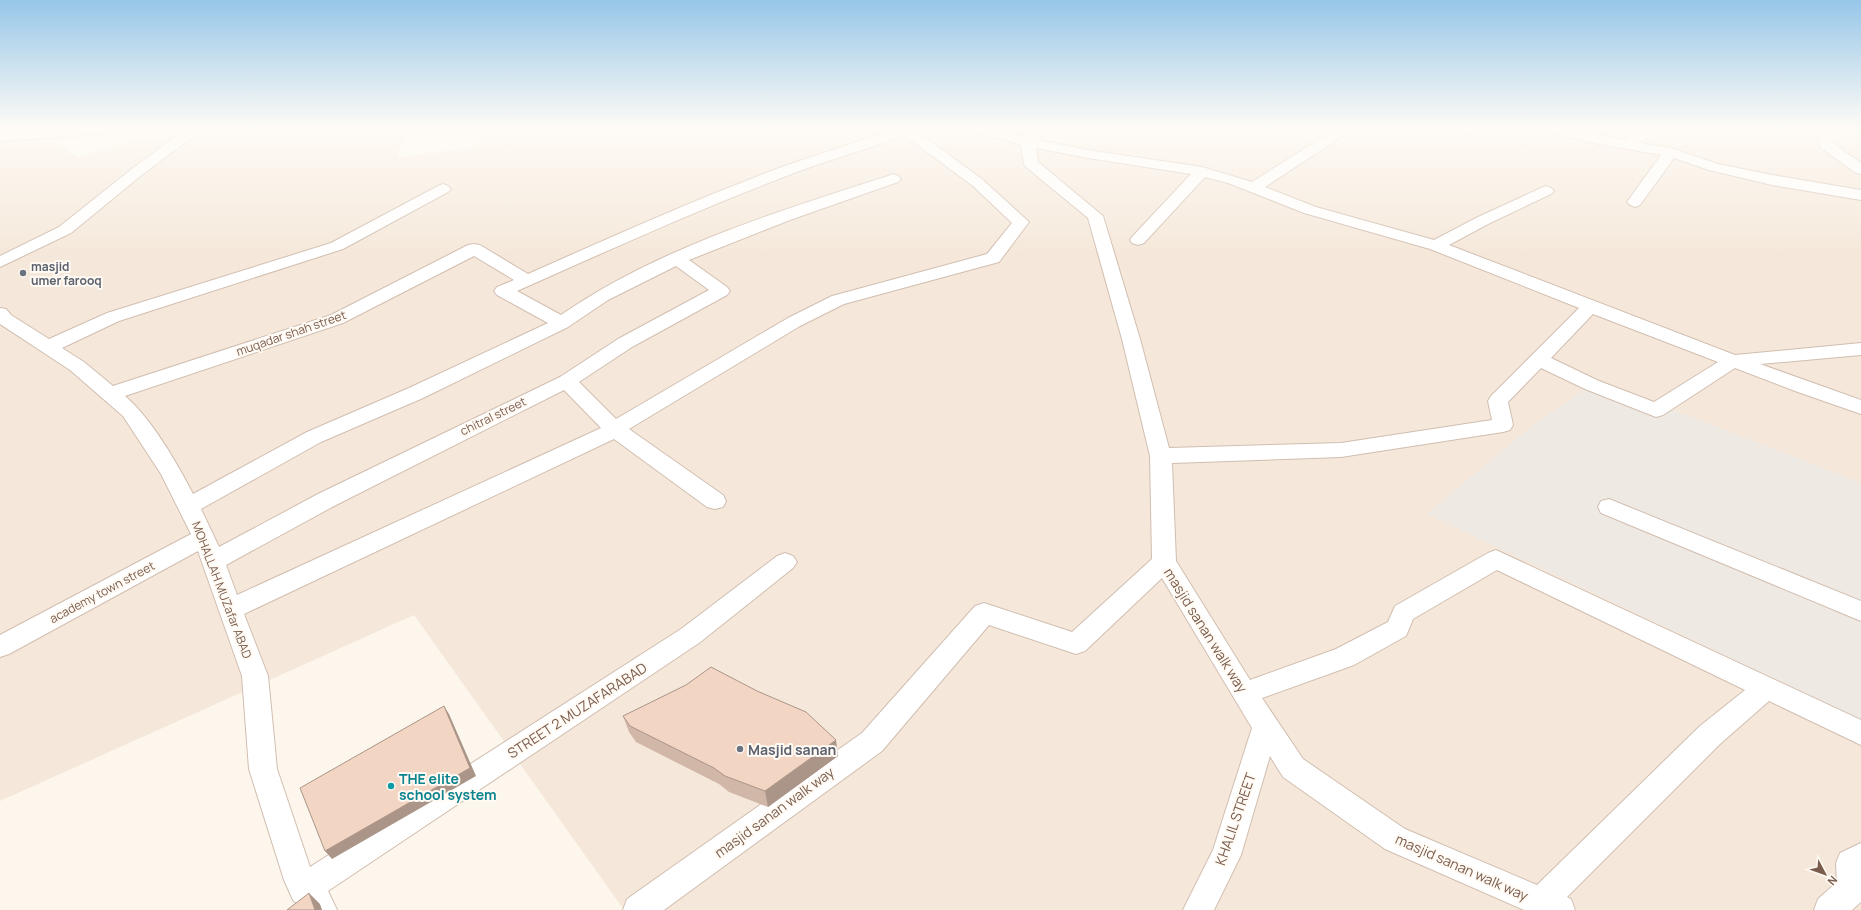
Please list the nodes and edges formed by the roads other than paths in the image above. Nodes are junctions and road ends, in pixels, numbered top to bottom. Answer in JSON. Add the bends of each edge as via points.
{"nodes":[{"id":1,"x":140,"y":169,"type":"edge"},
{"id":2,"x":793,"y":169,"type":"edge"},
{"id":3,"x":961,"y":169,"type":"edge"},
{"id":4,"x":1038,"y":169,"type":"edge"},
{"id":5,"x":1192,"y":169,"type":"edge"},
{"id":6,"x":1282,"y":169,"type":"edge"},
{"id":7,"x":1658,"y":169,"type":"edge"},
{"id":8,"x":1725,"y":169,"type":"edge"},
{"id":9,"x":1202,"y":171,"type":"junction"},
{"id":10,"x":893,"y":179,"type":"dead end"},
{"id":11,"x":1253,"y":188,"type":"junction"},
{"id":12,"x":443,"y":189,"type":"dead end"},
{"id":13,"x":1546,"y":191,"type":"dead end"},
{"id":14,"x":1861,"y":195,"type":"edge"},
{"id":15,"x":1635,"y":202,"type":"dead end"},
{"id":16,"x":1138,"y":240,"type":"dead end"},
{"id":17,"x":1436,"y":246,"type":"junction"},
{"id":18,"x":677,"y":259,"type":"junction"},
{"id":19,"x":0,"y":262,"type":"edge"},
{"id":20,"x":526,"y":280,"type":"junction"},
{"id":21,"x":1590,"y":306,"type":"junction"},
{"id":22,"x":0,"y":313,"type":"edge"},
{"id":23,"x":562,"y":323,"type":"junction"},
{"id":24,"x":48,"y":347,"type":"junction"},
{"id":25,"x":1861,"y":349,"type":"edge"},
{"id":26,"x":1539,"y":360,"type":"junction"},
{"id":27,"x":1733,"y":361,"type":"junction"},
{"id":28,"x":567,"y":381,"type":"junction"},
{"id":29,"x":110,"y":394,"type":"junction"},
{"id":30,"x":1861,"y":407,"type":"edge"},
{"id":31,"x":614,"y":429,"type":"junction"},
{"id":32,"x":1161,"y":456,"type":"junction"},
{"id":33,"x":715,"y":501,"type":"dead end"},
{"id":34,"x":189,"y":506,"type":"junction"},
{"id":35,"x":1609,"y":507,"type":"dead end"},
{"id":36,"x":204,"y":537,"type":"junction"},
{"id":37,"x":213,"y":561,"type":"junction"},
{"id":38,"x":785,"y":562,"type":"dead end"},
{"id":39,"x":1164,"y":562,"type":"junction"},
{"id":40,"x":231,"y":609,"type":"junction"},
{"id":41,"x":1861,"y":611,"type":"edge"},
{"id":42,"x":0,"y":647,"type":"edge"},
{"id":43,"x":1766,"y":688,"type":"junction"},
{"id":44,"x":1244,"y":693,"type":"junction"},
{"id":45,"x":1266,"y":725,"type":"junction"},
{"id":46,"x":1861,"y":733,"type":"edge"},
{"id":47,"x":1861,"y":858,"type":"edge"},
{"id":48,"x":304,"y":889,"type":"junction"},
{"id":49,"x":1551,"y":906,"type":"edge"},
{"id":50,"x":322,"y":910,"type":"edge"},
{"id":51,"x":638,"y":910,"type":"edge"},
{"id":52,"x":1198,"y":910,"type":"edge"},
{"id":53,"x":1829,"y":910,"type":"edge"}],
"edges":[{"from":1,"to":19,"type":"street","via":[[65,230]]},
{"from":2,"to":20,"type":"street","via":[[687,210]]},
{"from":3,"to":31,"type":"street","via":[[1021,222],[993,258],[838,300],[794,322]]},
{"from":4,"to":32,"type":"street","via":[[1095,216],[1131,339]]},
{"from":5,"to":9,"type":"street"},
{"from":6,"to":11,"type":"street"},
{"from":7,"to":15,"type":"street"},
{"from":8,"to":14,"type":"street"},
{"from":9,"to":11,"type":"street"},
{"from":9,"to":16,"type":"street"},
{"from":10,"to":18,"type":"street","via":[[778,218]]},
{"from":11,"to":17,"type":"street","via":[[1310,210]]},
{"from":12,"to":24,"type":"street","via":[[337,246],[113,317]]},
{"from":13,"to":17,"type":"street"},
{"from":17,"to":21,"type":"street"},
{"from":18,"to":23,"type":"street","via":[[606,294]]},
{"from":18,"to":28,"type":"street","name":"chitral street","via":[[721,291],[625,343]]},
{"from":20,"to":23,"type":"street","via":[[503,291]]},
{"from":20,"to":29,"type":"street","name":"muqadar shah street","via":[[474,249],[337,319]]},
{"from":21,"to":26,"type":"street"},
{"from":21,"to":27,"type":"street"},
{"from":22,"to":24,"type":"street","name":"MOHALLAH MUZafar ABAD","via":[[5,319]]},
{"from":23,"to":34,"type":"street","via":[[416,393],[314,437]]},
{"from":24,"to":29,"type":"street","name":"MOHALLAH MUZafar ABAD","via":[[77,366]]},
{"from":25,"to":27,"type":"street"},
{"from":26,"to":27,"type":"street","via":[[1592,385],[1656,410]]},
{"from":26,"to":32,"type":"street","via":[[1498,401],[1503,425],[1341,450]]},
{"from":27,"to":30,"type":"street"},
{"from":28,"to":31,"type":"street"},
{"from":28,"to":37,"type":"street","name":"chitral street","via":[[326,500]]},
{"from":29,"to":34,"type":"street","name":"MOHALLAH MUZafar ABAD","via":[[130,411],[171,472]]},
{"from":31,"to":33,"type":"street"},
{"from":31,"to":40,"type":"street"},
{"from":32,"to":39,"type":"street"},
{"from":34,"to":36,"type":"street","name":"MOHALLAH MUZafar ABAD"},
{"from":35,"to":41,"type":"street"},
{"from":36,"to":37,"type":"street","name":"MOHALLAH MUZafar ABAD"},
{"from":36,"to":42,"type":"street","name":"academy town street"},
{"from":37,"to":40,"type":"street","name":"MOHALLAH MUZafar ABAD"},
{"from":38,"to":48,"type":"street","name":"STREET 2 MUZAFARABAD","via":[[690,636]]},
{"from":39,"to":44,"type":"street","name":"masjid sanan walk way"},
{"from":39,"to":51,"type":"street","name":"masjid sanan walk way","via":[[1076,644],[984,613],[872,742]]},
{"from":40,"to":48,"type":"street","name":"MOHALLAH MUZafar ABAD","via":[[256,676],[263,769]]},
{"from":43,"to":44,"type":"street","via":[[1496,559],[1404,613],[1397,630],[1345,657]]},
{"from":43,"to":46,"type":"street"},
{"from":43,"to":49,"type":"street","via":[[1710,735]]},
{"from":44,"to":45,"type":"street","name":"masjid sanan walk way"},
{"from":45,"to":49,"type":"street","name":"masjid sanan walk way","via":[[1293,768],[1395,839]]},
{"from":45,"to":52,"type":"street","name":"KHALIL STREET","via":[[1226,855]]},
{"from":47,"to":53,"type":"street","via":[[1851,863],[1853,889]]},
{"from":48,"to":50,"type":"street","name":"MOHALLAH MUZafar ABAD","via":[[320,904]]}]}
